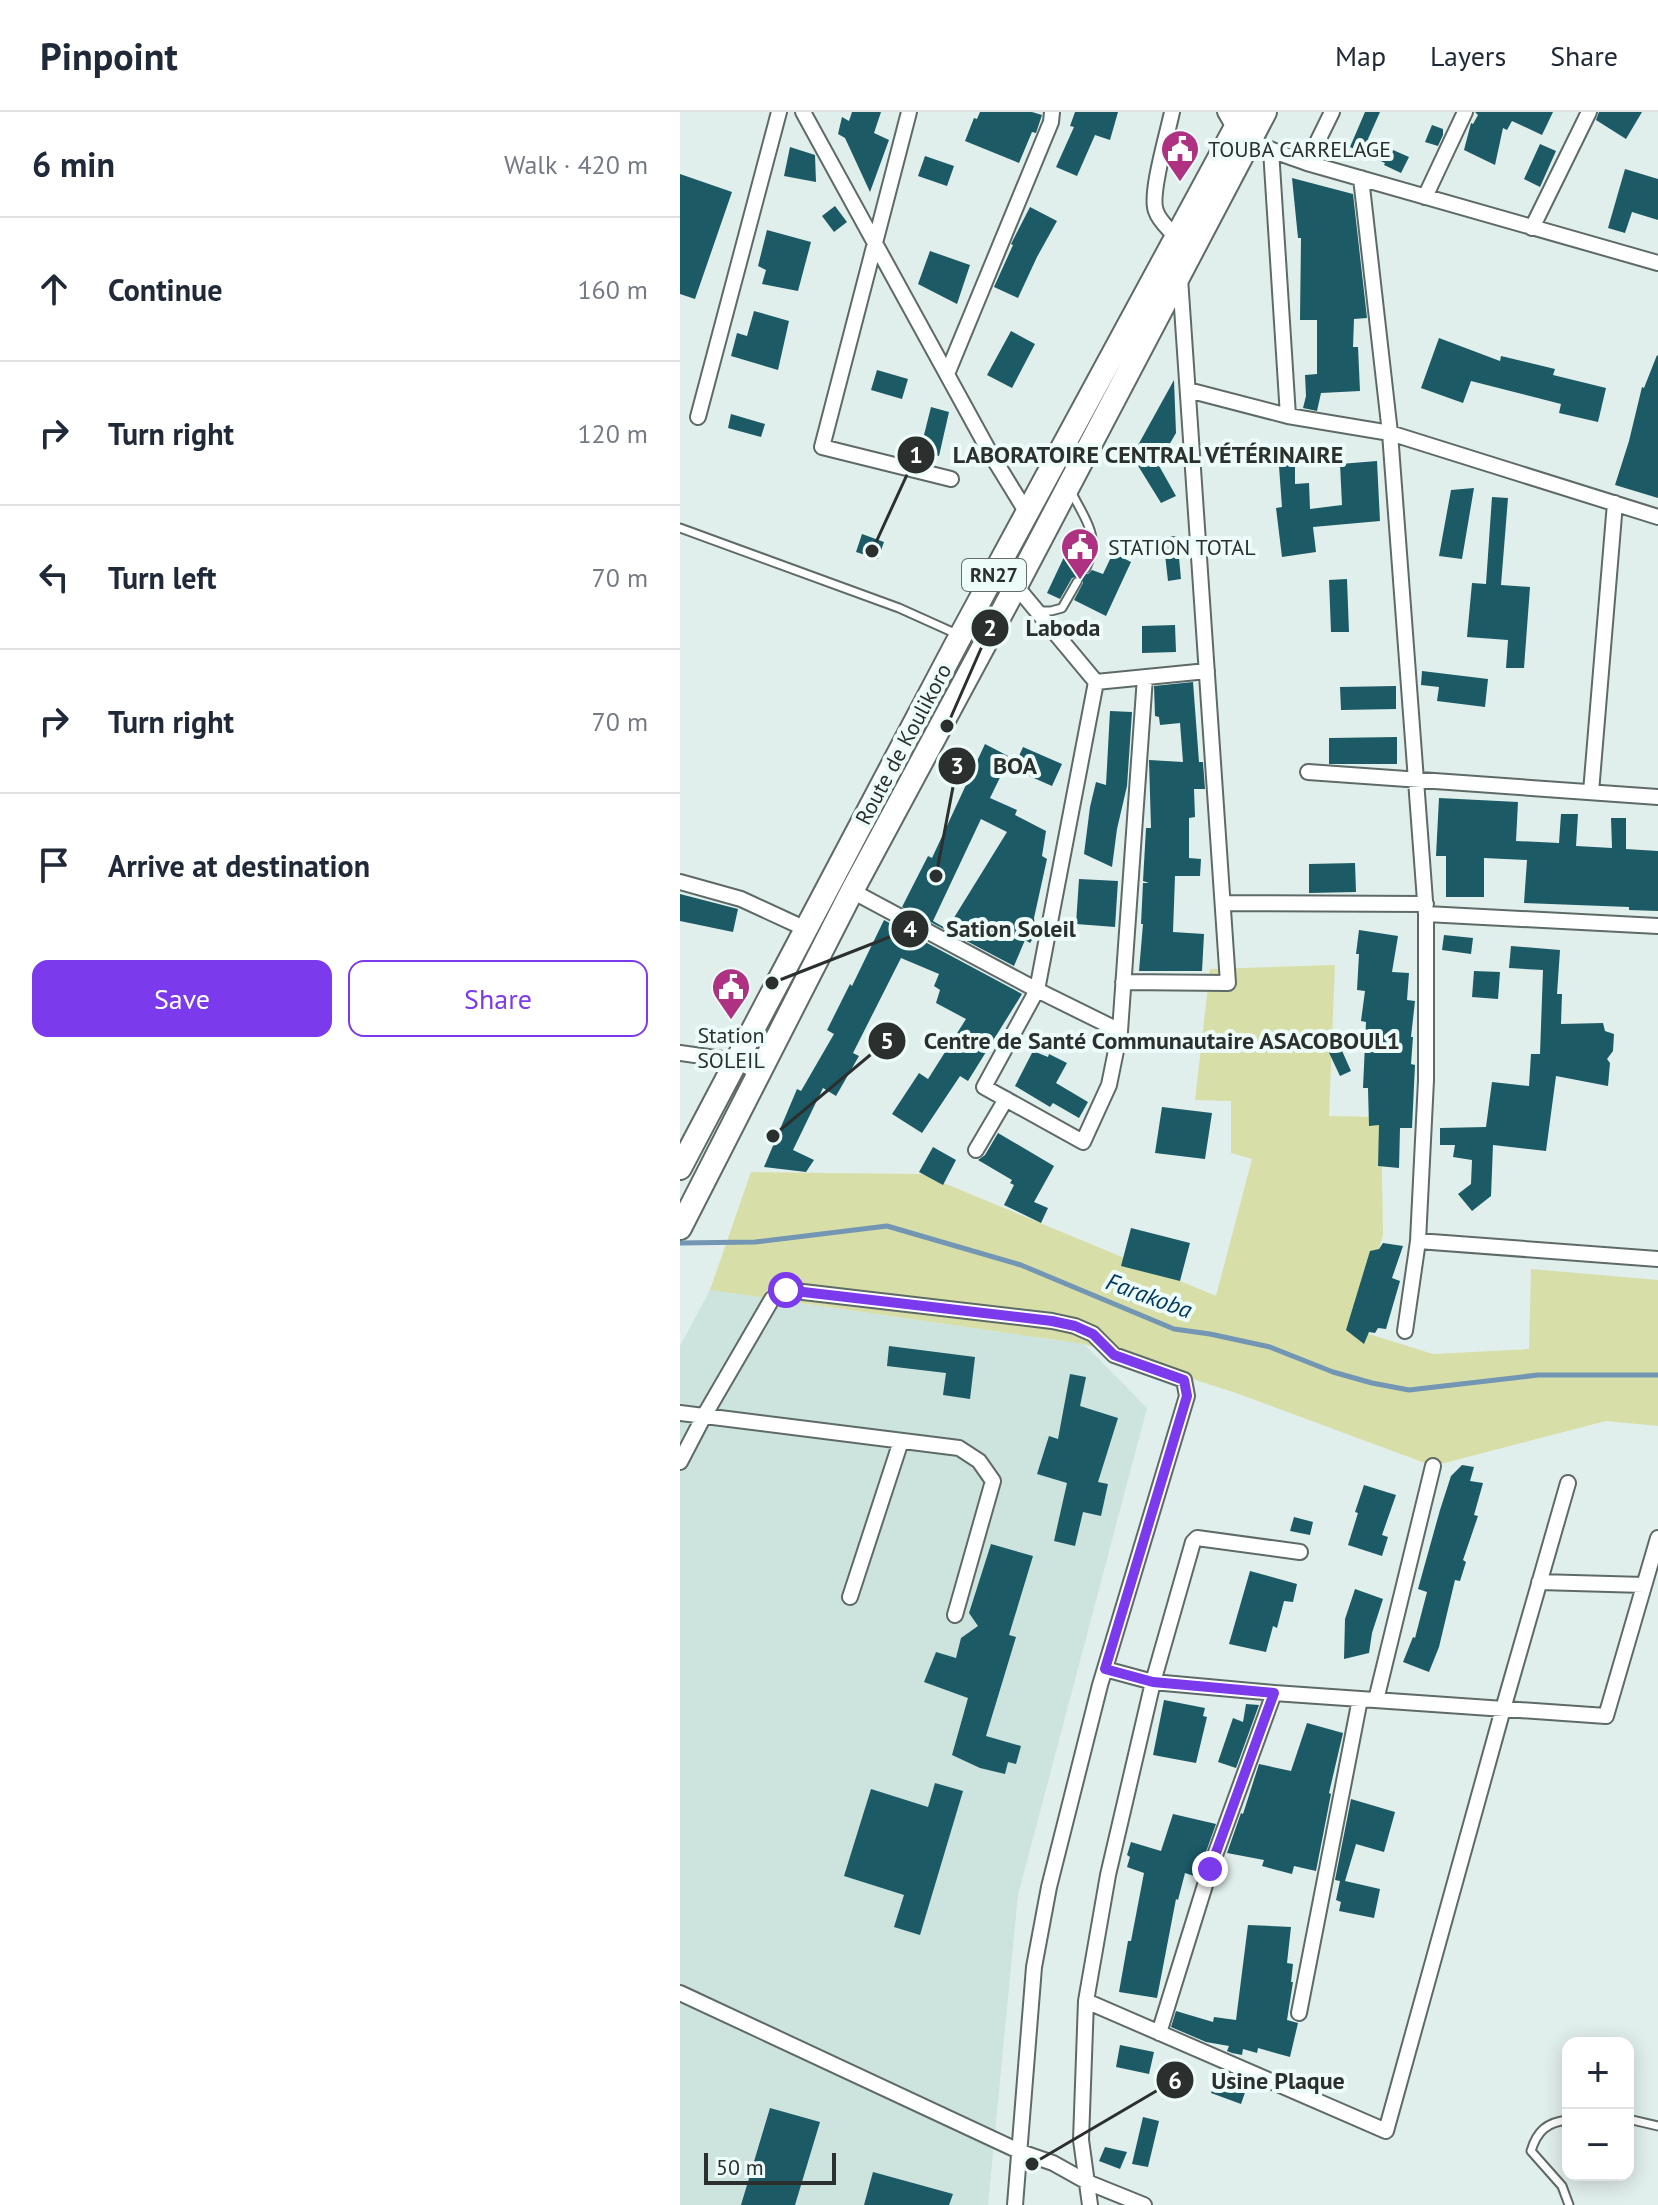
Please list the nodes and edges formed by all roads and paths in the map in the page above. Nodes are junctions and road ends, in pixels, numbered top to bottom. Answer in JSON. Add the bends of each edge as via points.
{"nodes":[{"id":1,"x":779,"y":112,"type":"edge"},
{"id":2,"x":803,"y":112,"type":"edge"},
{"id":3,"x":909,"y":112,"type":"edge"},
{"id":4,"x":1052,"y":112,"type":"edge"},
{"id":5,"x":1172,"y":112,"type":"edge"},
{"id":6,"x":1265,"y":112,"type":"edge"},
{"id":7,"x":1332,"y":112,"type":"edge"},
{"id":8,"x":1465,"y":112,"type":"edge"},
{"id":9,"x":1589,"y":112,"type":"edge"},
{"id":10,"x":1239,"y":123,"type":"edge"},
{"id":11,"x":1271,"y":150,"type":"junction"},
{"id":12,"x":1307,"y":163,"type":"junction"},
{"id":13,"x":1361,"y":178,"type":"junction"},
{"id":14,"x":1425,"y":197,"type":"junction"},
{"id":15,"x":1532,"y":228,"type":"junction"},
{"id":16,"x":1175,"y":236,"type":"junction"},
{"id":17,"x":875,"y":243,"type":"junction"},
{"id":18,"x":1658,"y":263,"type":"edge"},
{"id":19,"x":1180,"y":277,"type":"junction"},
{"id":20,"x":947,"y":374,"type":"junction"},
{"id":21,"x":1188,"y":390,"type":"junction"},
{"id":22,"x":1288,"y":416,"type":"junction"},
{"id":23,"x":698,"y":417,"type":"dead end"},
{"id":24,"x":1390,"y":433,"type":"junction"},
{"id":25,"x":951,"y":479,"type":"dead end"},
{"id":26,"x":1069,"y":487,"type":"junction"},
{"id":27,"x":1615,"y":503,"type":"junction"},
{"id":28,"x":1027,"y":513,"type":"junction"},
{"id":29,"x":1658,"y":517,"type":"edge"},
{"id":30,"x":680,"y":528,"type":"edge"},
{"id":31,"x":1086,"y":568,"type":"dead end"},
{"id":32,"x":1077,"y":582,"type":"dead end"},
{"id":33,"x":1016,"y":586,"type":"junction"},
{"id":34,"x":1037,"y":611,"type":"junction"},
{"id":35,"x":961,"y":635,"type":"junction"},
{"id":36,"x":1207,"y":671,"type":"junction"},
{"id":37,"x":1145,"y":677,"type":"junction"},
{"id":38,"x":1096,"y":682,"type":"junction"},
{"id":39,"x":1308,"y":772,"type":"dead end"},
{"id":40,"x":1417,"y":780,"type":"junction"},
{"id":41,"x":1591,"y":792,"type":"junction"},
{"id":42,"x":1658,"y":797,"type":"edge"},
{"id":43,"x":680,"y":882,"type":"edge"},
{"id":44,"x":852,"y":891,"type":"junction"},
{"id":45,"x":1223,"y":903,"type":"junction"},
{"id":46,"x":1426,"y":909,"type":"junction"},
{"id":47,"x":1658,"y":926,"type":"edge"},
{"id":48,"x":806,"y":929,"type":"junction"},
{"id":49,"x":1123,"y":982,"type":"junction"},
{"id":50,"x":1037,"y":990,"type":"junction"},
{"id":51,"x":1120,"y":1031,"type":"junction"},
{"id":52,"x":680,"y":1053,"type":"edge"},
{"id":53,"x":736,"y":1061,"type":"junction"},
{"id":54,"x":760,"y":1073,"type":"junction"},
{"id":55,"x":1006,"y":1099,"type":"junction"},
{"id":56,"x":976,"y":1150,"type":"dead end"},
{"id":57,"x":680,"y":1168,"type":"edge"},
{"id":58,"x":680,"y":1228,"type":"edge"},
{"id":59,"x":1418,"y":1241,"type":"junction"},
{"id":60,"x":1658,"y":1259,"type":"edge"},
{"id":61,"x":1405,"y":1331,"type":"dead end"},
{"id":62,"x":680,"y":1413,"type":"edge"},
{"id":63,"x":704,"y":1416,"type":"junction"},
{"id":64,"x":901,"y":1441,"type":"junction"},
{"id":65,"x":680,"y":1462,"type":"edge"},
{"id":66,"x":1433,"y":1466,"type":"dead end"},
{"id":67,"x":1568,"y":1483,"type":"dead end"},
{"id":68,"x":1658,"y":1538,"type":"edge"},
{"id":69,"x":1300,"y":1552,"type":"dead end"},
{"id":70,"x":1539,"y":1582,"type":"junction"},
{"id":71,"x":1644,"y":1585,"type":"junction"},
{"id":72,"x":850,"y":1597,"type":"dead end"},
{"id":73,"x":955,"y":1615,"type":"dead end"},
{"id":74,"x":1105,"y":1669,"type":"junction"},
{"id":75,"x":1153,"y":1682,"type":"junction"},
{"id":76,"x":1274,"y":1693,"type":"junction"},
{"id":77,"x":1360,"y":1699,"type":"junction"},
{"id":78,"x":1376,"y":1700,"type":"junction"},
{"id":79,"x":1503,"y":1709,"type":"junction"},
{"id":80,"x":680,"y":1993,"type":"edge"},
{"id":81,"x":1086,"y":2001,"type":"junction"},
{"id":82,"x":1299,"y":2013,"type":"dead end"},
{"id":83,"x":1159,"y":2033,"type":"junction"},
{"id":84,"x":1634,"y":2120,"type":"edge"},
{"id":85,"x":1562,"y":2121,"type":"edge"},
{"id":86,"x":1658,"y":2126,"type":"edge"},
{"id":87,"x":1021,"y":2152,"type":"junction"},
{"id":88,"x":1087,"y":2182,"type":"junction"},
{"id":89,"x":1015,"y":2205,"type":"edge"},
{"id":90,"x":1090,"y":2205,"type":"edge"},
{"id":91,"x":1144,"y":2205,"type":"edge"},
{"id":92,"x":1569,"y":2205,"type":"edge"}],
"edges":[{"from":1,"to":23,"type":"street"},
{"from":2,"to":17,"type":"street"},
{"from":3,"to":17,"type":"street"},
{"from":4,"to":20,"type":"street"},
{"from":5,"to":16,"type":"street","via":[[1154,208]]},
{"from":6,"to":10,"type":"main road","number":"RN27"},
{"from":7,"to":12,"type":"street"},
{"from":8,"to":14,"type":"street"},
{"from":9,"to":15,"type":"street"},
{"from":10,"to":11,"type":"street"},
{"from":10,"to":16,"type":"main road","name":"Route de Koulikoro","number":"RN27"},
{"from":10,"to":19,"type":"main road","name":"Route de Koulikoro","number":"RN27"},
{"from":11,"to":12,"type":"street"},
{"from":11,"to":22,"type":"street"},
{"from":12,"to":13,"type":"street"},
{"from":13,"to":14,"type":"street"},
{"from":13,"to":24,"type":"street"},
{"from":14,"to":15,"type":"street"},
{"from":15,"to":18,"type":"street"},
{"from":16,"to":28,"type":"main road","name":"Route de Koulikoro","number":"RN27"},
{"from":17,"to":20,"type":"street"},
{"from":17,"to":25,"type":"street","via":[[822,447]]},
{"from":19,"to":21,"type":"street"},
{"from":19,"to":26,"type":"main road","name":"Route de Koulikoro","number":"RN27"},
{"from":20,"to":28,"type":"street"},
{"from":21,"to":22,"type":"street"},
{"from":21,"to":36,"type":"street"},
{"from":22,"to":24,"type":"street"},
{"from":24,"to":27,"type":"street"},
{"from":24,"to":40,"type":"street"},
{"from":26,"to":31,"type":"lane","via":[[1094,537]]},
{"from":26,"to":33,"type":"main road","name":"Route de Koulikoro","number":"RN27"},
{"from":27,"to":29,"type":"street"},
{"from":27,"to":41,"type":"street"},
{"from":28,"to":35,"type":"main road","name":"Route de Koulikoro","number":"RN27"},
{"from":30,"to":35,"type":"lane"},
{"from":32,"to":34,"type":"lane","via":[[1062,608]]},
{"from":33,"to":34,"type":"street"},
{"from":33,"to":44,"type":"main road","name":"Route de Koulikoro","number":"RN27"},
{"from":34,"to":38,"type":"street"},
{"from":35,"to":48,"type":"main road","name":"Route de Koulikoro","number":"RN27"},
{"from":36,"to":37,"type":"street"},
{"from":36,"to":45,"type":"street"},
{"from":37,"to":38,"type":"street"},
{"from":37,"to":49,"type":"street"},
{"from":38,"to":50,"type":"street"},
{"from":39,"to":40,"type":"street"},
{"from":40,"to":41,"type":"street"},
{"from":40,"to":46,"type":"street"},
{"from":41,"to":42,"type":"street"},
{"from":43,"to":48,"type":"street","via":[[741,899]]},
{"from":44,"to":50,"type":"street"},
{"from":44,"to":54,"type":"main road","name":"Route de Koulikoro","number":"RN27"},
{"from":45,"to":46,"type":"street"},
{"from":45,"to":49,"type":"street","via":[[1228,983]]},
{"from":46,"to":47,"type":"street"},
{"from":46,"to":59,"type":"street","via":[[1426,1080]]},
{"from":48,"to":53,"type":"main road","name":"Route de Koulikoro","number":"RN27"},
{"from":49,"to":51,"type":"street"},
{"from":50,"to":51,"type":"street"},
{"from":50,"to":55,"type":"street","via":[[984,1087]]},
{"from":51,"to":55,"type":"street","via":[[1109,1085],[1083,1142]]},
{"from":52,"to":53,"type":"street"},
{"from":53,"to":54,"type":"street"},
{"from":53,"to":57,"type":"main road","number":"RN27"},
{"from":54,"to":58,"type":"main road","number":"RN27"},
{"from":55,"to":56,"type":"street"},
{"from":59,"to":60,"type":"street"},
{"from":59,"to":61,"type":"street"},
{"from":62,"to":63,"type":"street"},
{"from":63,"to":64,"type":"street"},
{"from":63,"to":65,"type":"street"},
{"from":63,"to":74,"type":"street","via":[[772,1299],[786,1290],[1075,1326],[1093,1334],[1114,1355],[1184,1380],[1187,1396]]},
{"from":64,"to":72,"type":"street"},
{"from":64,"to":73,"type":"street","via":[[959,1448],[979,1461],[993,1481]]},
{"from":66,"to":78,"type":"street"},
{"from":67,"to":70,"type":"street"},
{"from":68,"to":71,"type":"street"},
{"from":69,"to":75,"type":"street","via":[[1195,1539]]},
{"from":70,"to":71,"type":"street"},
{"from":70,"to":79,"type":"street"},
{"from":71,"to":79,"type":"street","via":[[1606,1716]]},
{"from":74,"to":75,"type":"street"},
{"from":74,"to":87,"type":"street","via":[[1034,1967]]},
{"from":75,"to":76,"type":"street"},
{"from":75,"to":81,"type":"street","via":[[1108,1875]]},
{"from":76,"to":77,"type":"street"},
{"from":76,"to":83,"type":"street","via":[[1210,1869]]},
{"from":77,"to":78,"type":"street"},
{"from":77,"to":82,"type":"street"},
{"from":78,"to":79,"type":"street"},
{"from":79,"to":83,"type":"street","via":[[1386,2131]]},
{"from":80,"to":87,"type":"street"},
{"from":81,"to":83,"type":"street"},
{"from":81,"to":88,"type":"street","via":[[1081,2140]]},
{"from":84,"to":86,"type":"lane"},
{"from":85,"to":92,"type":"lane","via":[[1542,2128],[1531,2151],[1562,2186]]},
{"from":87,"to":88,"type":"street"},
{"from":87,"to":89,"type":"street"},
{"from":88,"to":90,"type":"street"},
{"from":88,"to":91,"type":"street"}]}
